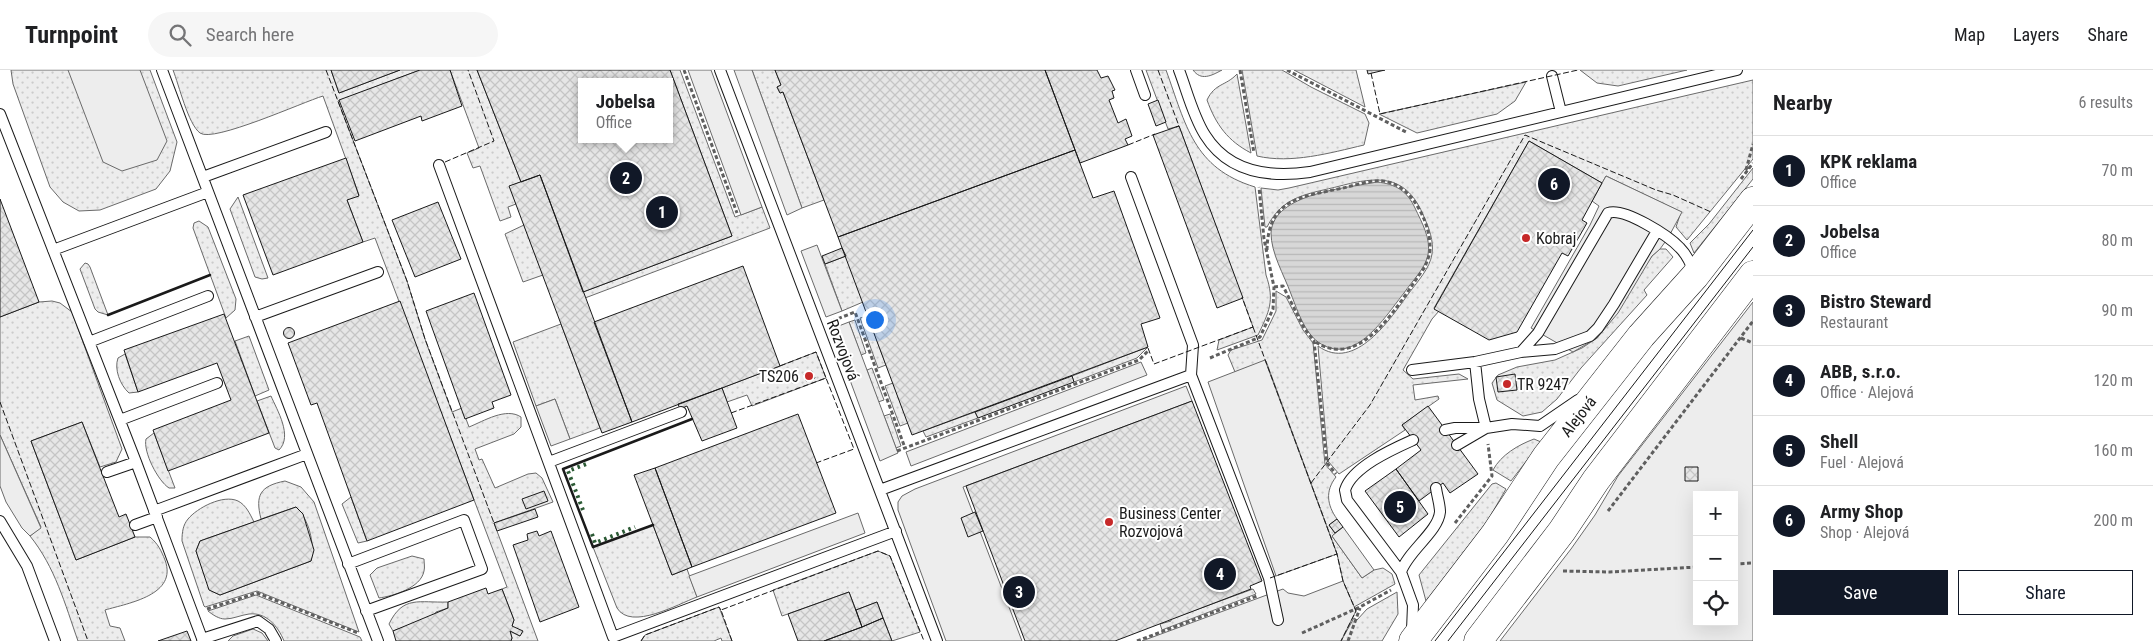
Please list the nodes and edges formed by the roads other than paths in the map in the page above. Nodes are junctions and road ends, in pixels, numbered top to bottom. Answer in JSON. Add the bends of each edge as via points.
{"nodes":[{"id":1,"x":162,"y":70,"type":"edge"},
{"id":2,"x":720,"y":70,"type":"edge"},
{"id":3,"x":1136,"y":70,"type":"edge"},
{"id":4,"x":1179,"y":70,"type":"edge"},
{"id":5,"x":1737,"y":70,"type":"edge"},
{"id":6,"x":1552,"y":76,"type":"dead end"},
{"id":7,"x":1145,"y":95,"type":"dead end"},
{"id":8,"x":1561,"y":112,"type":"junction"},
{"id":9,"x":0,"y":114,"type":"edge"},
{"id":10,"x":326,"y":132,"type":"dead end"},
{"id":11,"x":440,"y":165,"type":"dead end"},
{"id":12,"x":202,"y":177,"type":"junction"},
{"id":13,"x":1131,"y":177,"type":"dead end"},
{"id":14,"x":208,"y":192,"type":"junction"},
{"id":15,"x":1753,"y":201,"type":"edge"},
{"id":16,"x":1657,"y":231,"type":"junction"},
{"id":17,"x":53,"y":250,"type":"junction"},
{"id":18,"x":378,"y":272,"type":"dead end"},
{"id":19,"x":1753,"y":275,"type":"edge"},
{"id":20,"x":1695,"y":276,"type":"junction"},
{"id":21,"x":208,"y":296,"type":"dead end"},
{"id":22,"x":255,"y":317,"type":"junction"},
{"id":23,"x":89,"y":342,"type":"junction"},
{"id":24,"x":1521,"y":352,"type":"junction"},
{"id":25,"x":1476,"y":362,"type":"junction"},
{"id":26,"x":1412,"y":370,"type":"dead end"},
{"id":27,"x":1191,"y":375,"type":"junction"},
{"id":28,"x":1605,"y":381,"type":"junction"},
{"id":29,"x":217,"y":384,"type":"dead end"},
{"id":30,"x":681,"y":412,"type":"dead end"},
{"id":31,"x":120,"y":420,"type":"junction"},
{"id":32,"x":1486,"y":428,"type":"junction"},
{"id":33,"x":1445,"y":430,"type":"dead end"},
{"id":34,"x":1413,"y":440,"type":"dead end"},
{"id":35,"x":1457,"y":445,"type":"dead end"},
{"id":36,"x":307,"y":454,"type":"junction"},
{"id":37,"x":136,"y":462,"type":"junction"},
{"id":38,"x":549,"y":462,"type":"junction"},
{"id":39,"x":107,"y":472,"type":"dead end"},
{"id":40,"x":1436,"y":488,"type":"dead end"},
{"id":41,"x":880,"y":490,"type":"junction"},
{"id":42,"x":155,"y":514,"type":"junction"},
{"id":43,"x":0,"y":521,"type":"edge"},
{"id":44,"x":135,"y":525,"type":"dead end"},
{"id":45,"x":896,"y":531,"type":"junction"},
{"id":46,"x":348,"y":564,"type":"junction"},
{"id":47,"x":1401,"y":572,"type":"junction"},
{"id":48,"x":366,"y":611,"type":"junction"},
{"id":49,"x":1278,"y":620,"type":"dead end"},
{"id":50,"x":614,"y":639,"type":"edge"},
{"id":51,"x":202,"y":640,"type":"edge"},
{"id":52,"x":55,"y":641,"type":"edge"},
{"id":53,"x":276,"y":641,"type":"edge"},
{"id":54,"x":378,"y":641,"type":"edge"},
{"id":55,"x":937,"y":641,"type":"edge"},
{"id":56,"x":1412,"y":641,"type":"edge"},
{"id":57,"x":1478,"y":641,"type":"edge"}],
"edges":[{"from":1,"to":12,"type":"lane"},
{"from":2,"to":41,"type":"lane","name":"Rozvojová"},
{"from":3,"to":7,"type":"lane"},
{"from":4,"to":8,"type":"lane","via":[[1204,134],[1216,151],[1230,162],[1277,175],[1310,172]]},
{"from":5,"to":8,"type":"lane"},
{"from":6,"to":8,"type":"lane"},
{"from":9,"to":17,"type":"lane"},
{"from":10,"to":12,"type":"lane"},
{"from":11,"to":38,"type":"lane"},
{"from":12,"to":14,"type":"lane"},
{"from":13,"to":27,"type":"lane","via":[[1193,345]]},
{"from":14,"to":17,"type":"lane"},
{"from":14,"to":22,"type":"lane"},
{"from":15,"to":20,"type":"street","name":"Alejová"},
{"from":16,"to":20,"type":"lane","via":[[1682,250]]},
{"from":16,"to":24,"type":"lane","via":[[1614,304],[1590,336],[1555,350]]},
{"from":16,"to":24,"type":"lane","via":[[1623,213],[1608,213],[1538,333]]},
{"from":17,"to":23,"type":"lane"},
{"from":18,"to":22,"type":"lane"},
{"from":19,"to":57,"type":"street"},
{"from":20,"to":28,"type":"street","name":"Alejová"},
{"from":21,"to":23,"type":"lane"},
{"from":22,"to":36,"type":"lane"},
{"from":23,"to":31,"type":"lane"},
{"from":24,"to":25,"type":"lane"},
{"from":25,"to":26,"type":"lane"},
{"from":25,"to":32,"type":"lane","via":[[1479,399]]},
{"from":27,"to":41,"type":"lane"},
{"from":27,"to":49,"type":"lane","via":[[1269,578]]},
{"from":28,"to":32,"type":"lane","via":[[1540,426],[1512,424]]},
{"from":28,"to":56,"type":"street","name":"Alejová","via":[[1546,457],[1495,534]]},
{"from":29,"to":31,"type":"lane"},
{"from":30,"to":38,"type":"lane"},
{"from":31,"to":37,"type":"lane"},
{"from":32,"to":33,"type":"lane"},
{"from":32,"to":35,"type":"lane"},
{"from":34,"to":47,"type":"lane","via":[[1372,461],[1350,480],[1345,490],[1347,500]]},
{"from":36,"to":42,"type":"lane"},
{"from":36,"to":46,"type":"lane"},
{"from":37,"to":39,"type":"lane"},
{"from":37,"to":42,"type":"lane"},
{"from":38,"to":50,"type":"lane"},
{"from":40,"to":47,"type":"lane","via":[[1440,509],[1438,520],[1409,556]]},
{"from":41,"to":45,"type":"lane","name":"Rozvojová"},
{"from":42,"to":44,"type":"lane"},
{"from":42,"to":51,"type":"lane"},
{"from":43,"to":52,"type":"lane","via":[[27,566]]},
{"from":45,"to":50,"type":"lane"},
{"from":45,"to":55,"type":"lane","name":"Rozvojová"},
{"from":46,"to":48,"type":"lane"},
{"from":46,"to":48,"type":"lane","via":[[464,520],[482,568]]},
{"from":47,"to":56,"type":"lane","via":[[1413,605]]},
{"from":48,"to":54,"type":"lane"},
{"from":51,"to":53,"type":"lane","via":[[258,621],[269,629]]}]}
